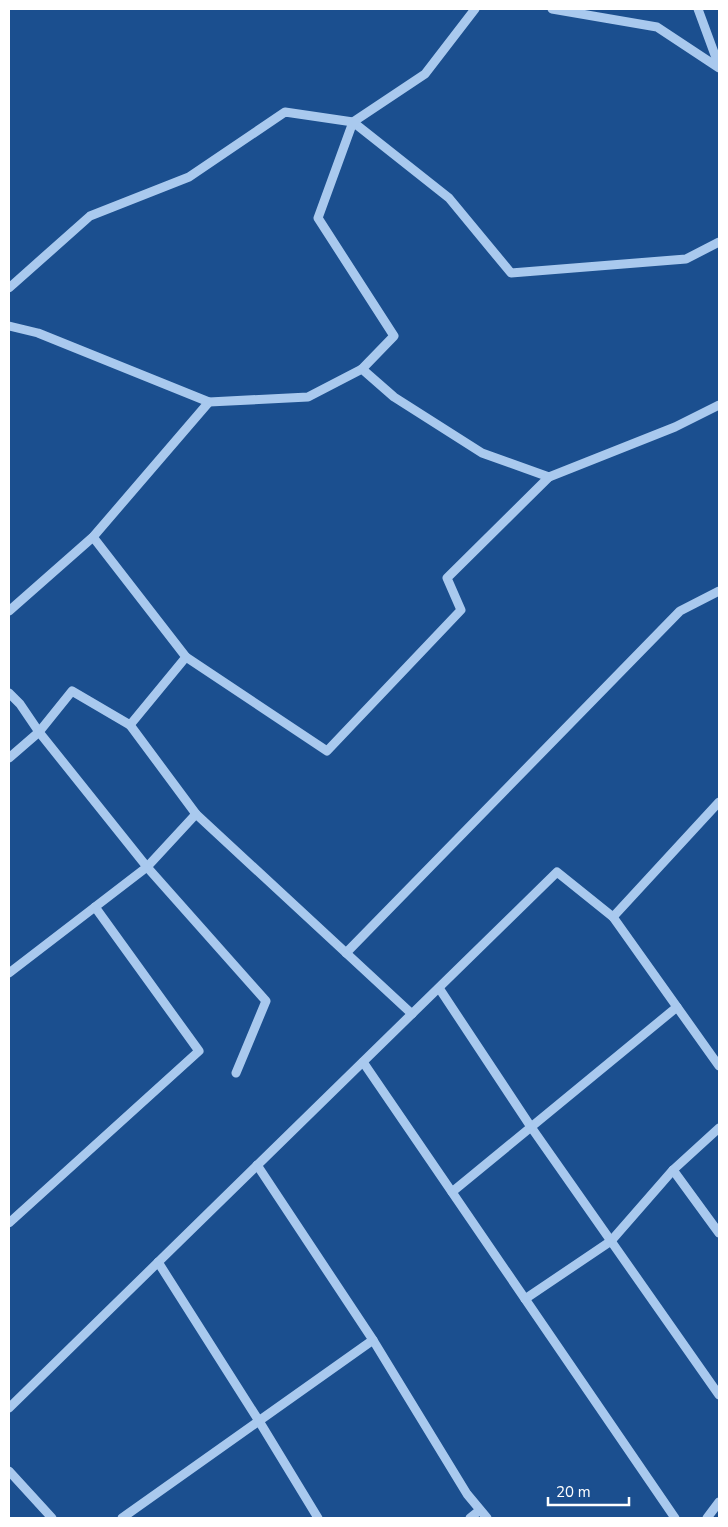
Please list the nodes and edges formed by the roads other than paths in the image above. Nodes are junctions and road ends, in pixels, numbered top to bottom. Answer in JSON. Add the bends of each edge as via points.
{"nodes":[{"id":1,"x":475,"y":9,"type":"edge"},
{"id":2,"x":552,"y":9,"type":"edge"},
{"id":3,"x":698,"y":9,"type":"edge"},
{"id":4,"x":719,"y":67,"type":"edge"},
{"id":5,"x":353,"y":122,"type":"junction"},
{"id":6,"x":719,"y":242,"type":"edge"},
{"id":7,"x":9,"y":288,"type":"edge"},
{"id":8,"x":9,"y":326,"type":"edge"},
{"id":9,"x":362,"y":368,"type":"junction"},
{"id":10,"x":209,"y":402,"type":"junction"},
{"id":11,"x":719,"y":405,"type":"edge"},
{"id":12,"x":549,"y":477,"type":"junction"},
{"id":13,"x":93,"y":537,"type":"junction"},
{"id":14,"x":719,"y":592,"type":"edge"},
{"id":15,"x":9,"y":611,"type":"edge"},
{"id":16,"x":186,"y":657,"type":"junction"},
{"id":17,"x":9,"y":693,"type":"edge"},
{"id":18,"x":130,"y":725,"type":"junction"},
{"id":19,"x":39,"y":732,"type":"junction"},
{"id":20,"x":9,"y":758,"type":"edge"},
{"id":21,"x":719,"y":802,"type":"edge"},
{"id":22,"x":196,"y":814,"type":"junction"},
{"id":23,"x":147,"y":867,"type":"junction"},
{"id":24,"x":95,"y":907,"type":"junction"},
{"id":25,"x":612,"y":917,"type":"junction"},
{"id":26,"x":346,"y":953,"type":"junction"},
{"id":27,"x":9,"y":974,"type":"edge"},
{"id":28,"x":439,"y":988,"type":"junction"},
{"id":29,"x":678,"y":1007,"type":"junction"},
{"id":30,"x":412,"y":1014,"type":"junction"},
{"id":31,"x":363,"y":1062,"type":"junction"},
{"id":32,"x":719,"y":1066,"type":"edge"},
{"id":33,"x":236,"y":1073,"type":"dead end"},
{"id":34,"x":531,"y":1127,"type":"junction"},
{"id":35,"x":719,"y":1128,"type":"edge"},
{"id":36,"x":257,"y":1165,"type":"junction"},
{"id":37,"x":673,"y":1170,"type":"junction"},
{"id":38,"x":452,"y":1192,"type":"junction"},
{"id":39,"x":9,"y":1223,"type":"edge"},
{"id":40,"x":719,"y":1233,"type":"edge"},
{"id":41,"x":611,"y":1241,"type":"junction"},
{"id":42,"x":158,"y":1262,"type":"junction"},
{"id":43,"x":525,"y":1299,"type":"junction"},
{"id":44,"x":373,"y":1340,"type":"junction"},
{"id":45,"x":719,"y":1395,"type":"edge"},
{"id":46,"x":9,"y":1408,"type":"edge"},
{"id":47,"x":259,"y":1421,"type":"junction"},
{"id":48,"x":9,"y":1471,"type":"edge"},
{"id":49,"x":719,"y":1502,"type":"edge"},
{"id":50,"x":480,"y":1510,"type":"junction"},
{"id":51,"x":52,"y":1518,"type":"edge"},
{"id":52,"x":122,"y":1518,"type":"edge"},
{"id":53,"x":318,"y":1518,"type":"edge"},
{"id":54,"x":470,"y":1518,"type":"edge"},
{"id":55,"x":487,"y":1518,"type":"edge"},
{"id":56,"x":675,"y":1518,"type":"edge"},
{"id":57,"x":707,"y":1518,"type":"edge"}],
"edges":[{"from":1,"to":5,"type":"street","via":[[425,74]]},
{"from":2,"to":4,"type":"street","via":[[656,27]]},
{"from":3,"to":4,"type":"street"},
{"from":5,"to":6,"type":"street","via":[[449,198],[511,273],[686,259]]},
{"from":5,"to":7,"type":"street","via":[[285,112],[189,177],[90,216]]},
{"from":5,"to":9,"type":"street","via":[[318,218],[394,336]]},
{"from":8,"to":10,"type":"street","via":[[38,333]]},
{"from":9,"to":10,"type":"street","via":[[308,397]]},
{"from":9,"to":12,"type":"street","via":[[394,397],[482,453]]},
{"from":10,"to":13,"type":"street"},
{"from":11,"to":12,"type":"street","via":[[675,427]]},
{"from":12,"to":16,"type":"street","via":[[447,578],[461,610],[327,752]]},
{"from":13,"to":15,"type":"street"},
{"from":13,"to":16,"type":"street"},
{"from":14,"to":26,"type":"street","via":[[680,610]]},
{"from":16,"to":18,"type":"street"},
{"from":17,"to":19,"type":"street"},
{"from":18,"to":19,"type":"street","via":[[72,691]]},
{"from":18,"to":22,"type":"street"},
{"from":19,"to":20,"type":"street"},
{"from":19,"to":23,"type":"street"},
{"from":21,"to":25,"type":"street"},
{"from":22,"to":23,"type":"street"},
{"from":22,"to":26,"type":"street"},
{"from":23,"to":24,"type":"street"},
{"from":23,"to":33,"type":"street","via":[[266,1001]]},
{"from":24,"to":27,"type":"street"},
{"from":24,"to":39,"type":"street","via":[[199,1051]]},
{"from":25,"to":28,"type":"street","via":[[557,872]]},
{"from":25,"to":29,"type":"street"},
{"from":26,"to":30,"type":"street"},
{"from":28,"to":30,"type":"street"},
{"from":28,"to":34,"type":"street"},
{"from":29,"to":32,"type":"street"},
{"from":29,"to":34,"type":"street"},
{"from":30,"to":31,"type":"street"},
{"from":31,"to":36,"type":"street"},
{"from":31,"to":38,"type":"street"},
{"from":34,"to":38,"type":"street"},
{"from":34,"to":41,"type":"street"},
{"from":35,"to":37,"type":"street"},
{"from":36,"to":42,"type":"street"},
{"from":36,"to":44,"type":"street"},
{"from":37,"to":40,"type":"street"},
{"from":37,"to":41,"type":"street"},
{"from":38,"to":43,"type":"street"},
{"from":41,"to":43,"type":"street"},
{"from":41,"to":45,"type":"street"},
{"from":42,"to":46,"type":"street"},
{"from":42,"to":47,"type":"street"},
{"from":43,"to":56,"type":"street"},
{"from":44,"to":47,"type":"street"},
{"from":44,"to":50,"type":"street"},
{"from":47,"to":52,"type":"street"},
{"from":47,"to":53,"type":"street"},
{"from":48,"to":51,"type":"street"},
{"from":49,"to":57,"type":"street"},
{"from":50,"to":54,"type":"street"},
{"from":50,"to":55,"type":"street"}]}
